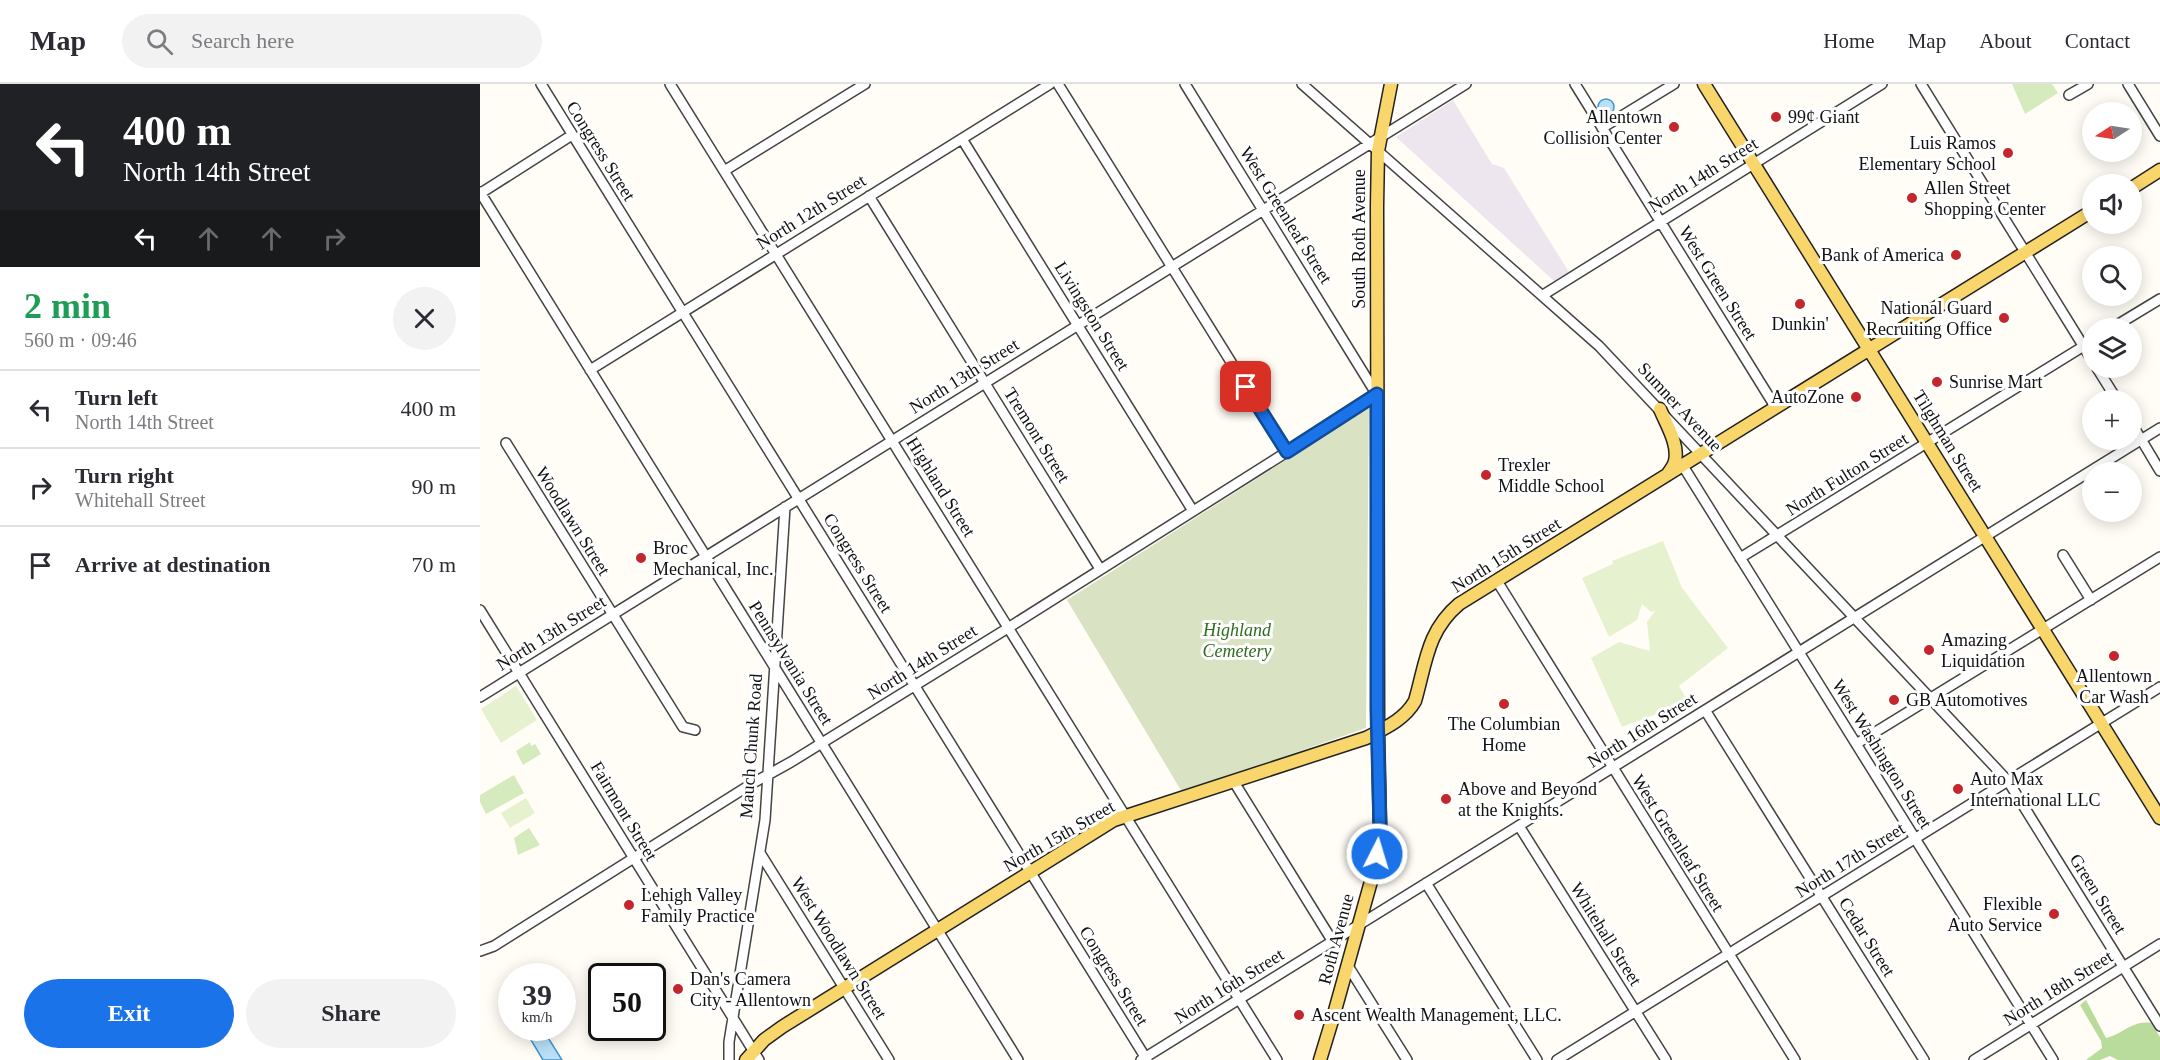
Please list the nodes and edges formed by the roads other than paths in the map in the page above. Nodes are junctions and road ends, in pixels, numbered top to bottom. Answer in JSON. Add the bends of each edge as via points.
{"nodes":[{"id":1,"x":541,"y":84,"type":"edge"},
{"id":2,"x":670,"y":84,"type":"edge"},
{"id":3,"x":865,"y":84,"type":"edge"},
{"id":4,"x":1050,"y":84,"type":"edge"},
{"id":5,"x":1058,"y":84,"type":"edge"},
{"id":6,"x":1185,"y":84,"type":"edge"},
{"id":7,"x":1302,"y":84,"type":"edge"},
{"id":8,"x":1390,"y":84,"type":"edge"},
{"id":9,"x":1445,"y":84,"type":"edge"},
{"id":10,"x":1466,"y":84,"type":"edge"},
{"id":11,"x":1575,"y":84,"type":"edge"},
{"id":12,"x":1674,"y":84,"type":"edge"},
{"id":13,"x":1704,"y":84,"type":"edge"},
{"id":14,"x":1882,"y":84,"type":"edge"},
{"id":15,"x":1920,"y":84,"type":"edge"},
{"id":16,"x":2088,"y":84,"type":"edge"},
{"id":17,"x":2128,"y":84,"type":"edge"},
{"id":18,"x":1450,"y":93,"type":"junction"},
{"id":19,"x":2069,"y":95,"type":"dead end"},
{"id":20,"x":1602,"y":128,"type":"junction"},
{"id":21,"x":572,"y":135,"type":"junction"},
{"id":22,"x":1382,"y":135,"type":"junction"},
{"id":23,"x":2160,"y":136,"type":"edge"},
{"id":24,"x":963,"y":139,"type":"junction"},
{"id":25,"x":1374,"y":147,"type":"junction"},
{"id":26,"x":1753,"y":163,"type":"junction"},
{"id":27,"x":2160,"y":170,"type":"edge"},
{"id":28,"x":724,"y":171,"type":"junction"},
{"id":29,"x":2142,"y":182,"type":"edge"},
{"id":30,"x":480,"y":192,"type":"edge"},
{"id":31,"x":869,"y":196,"type":"junction"},
{"id":32,"x":1263,"y":210,"type":"junction"},
{"id":33,"x":2082,"y":217,"type":"edge"},
{"id":34,"x":1660,"y":222,"type":"junction"},
{"id":35,"x":2024,"y":253,"type":"junction"},
{"id":36,"x":776,"y":254,"type":"junction"},
{"id":37,"x":1171,"y":267,"type":"junction"},
{"id":38,"x":1543,"y":295,"type":"junction"},
{"id":39,"x":2160,"y":299,"type":"edge"},
{"id":40,"x":682,"y":312,"type":"junction"},
{"id":41,"x":2129,"y":318,"type":"edge"},
{"id":42,"x":1078,"y":325,"type":"junction"},
{"id":43,"x":2082,"y":335,"type":"edge"},
{"id":44,"x":2082,"y":348,"type":"edge"},
{"id":45,"x":1870,"y":350,"type":"junction"},
{"id":46,"x":590,"y":370,"type":"junction"},
{"id":47,"x":986,"y":382,"type":"junction"},
{"id":48,"x":1377,"y":394,"type":"junction"},
{"id":49,"x":1776,"y":408,"type":"junction"},
{"id":50,"x":1659,"y":409,"type":"junction"},
{"id":51,"x":2160,"y":428,"type":"edge"},
{"id":52,"x":2142,"y":439,"type":"edge"},
{"id":53,"x":892,"y":440,"type":"junction"},
{"id":54,"x":2142,"y":442,"type":"edge"},
{"id":55,"x":506,"y":443,"type":"dead end"},
{"id":56,"x":1928,"y":443,"type":"junction"},
{"id":57,"x":2125,"y":450,"type":"edge"},
{"id":58,"x":1287,"y":452,"type":"junction"},
{"id":59,"x":1702,"y":454,"type":"junction"},
{"id":60,"x":1683,"y":466,"type":"junction"},
{"id":61,"x":2160,"y":471,"type":"edge"},
{"id":62,"x":1667,"y":476,"type":"junction"},
{"id":63,"x":798,"y":499,"type":"junction"},
{"id":64,"x":785,"y":507,"type":"junction"},
{"id":65,"x":1193,"y":511,"type":"junction"},
{"id":66,"x":1777,"y":536,"type":"junction"},
{"id":67,"x":1984,"y":537,"type":"junction"},
{"id":68,"x":2063,"y":555,"type":"dead end"},
{"id":69,"x":705,"y":556,"type":"junction"},
{"id":70,"x":2160,"y":557,"type":"edge"},
{"id":71,"x":1740,"y":558,"type":"junction"},
{"id":72,"x":1100,"y":569,"type":"junction"},
{"id":73,"x":1497,"y":581,"type":"junction"},
{"id":74,"x":2091,"y":600,"type":"junction"},
{"id":75,"x":480,"y":610,"type":"edge"},
{"id":76,"x":612,"y":615,"type":"junction"},
{"id":77,"x":1855,"y":617,"type":"junction"},
{"id":78,"x":1008,"y":628,"type":"junction"},
{"id":79,"x":2042,"y":630,"type":"junction"},
{"id":80,"x":1798,"y":651,"type":"junction"},
{"id":81,"x":774,"y":667,"type":"junction"},
{"id":82,"x":519,"y":673,"type":"junction"},
{"id":83,"x":915,"y":686,"type":"junction"},
{"id":84,"x":2160,"y":687,"type":"edge"},
{"id":85,"x":480,"y":697,"type":"edge"},
{"id":86,"x":1931,"y":699,"type":"junction"},
{"id":87,"x":1705,"y":710,"type":"junction"},
{"id":88,"x":2102,"y":724,"type":"junction"},
{"id":89,"x":695,"y":730,"type":"dead end"},
{"id":90,"x":1378,"y":732,"type":"junction"},
{"id":91,"x":822,"y":743,"type":"junction"},
{"id":92,"x":1856,"y":744,"type":"junction"},
{"id":93,"x":1612,"y":768,"type":"junction"},
{"id":94,"x":768,"y":775,"type":"junction"},
{"id":95,"x":2008,"y":780,"type":"junction"},
{"id":96,"x":1234,"y":782,"type":"junction"},
{"id":97,"x":1125,"y":817,"type":"junction"},
{"id":98,"x":2160,"y":817,"type":"edge"},
{"id":99,"x":1519,"y":826,"type":"junction"},
{"id":100,"x":1915,"y":839,"type":"junction"},
{"id":101,"x":760,"y":853,"type":"junction"},
{"id":102,"x":634,"y":860,"type":"junction"},
{"id":103,"x":1030,"y":872,"type":"junction"},
{"id":104,"x":1426,"y":883,"type":"junction"},
{"id":105,"x":1822,"y":897,"type":"junction"},
{"id":106,"x":1359,"y":926,"type":"junction"},
{"id":107,"x":937,"y":930,"type":"junction"},
{"id":108,"x":1333,"y":942,"type":"junction"},
{"id":109,"x":2160,"y":945,"type":"edge"},
{"id":110,"x":480,"y":951,"type":"edge"},
{"id":111,"x":1728,"y":954,"type":"junction"},
{"id":112,"x":1348,"y":966,"type":"junction"},
{"id":113,"x":2124,"y":967,"type":"junction"},
{"id":114,"x":740,"y":986,"type":"junction"},
{"id":115,"x":844,"y":988,"type":"junction"},
{"id":116,"x":718,"y":994,"type":"junction"},
{"id":117,"x":1240,"y":999,"type":"junction"},
{"id":118,"x":1636,"y":1011,"type":"junction"},
{"id":119,"x":734,"y":1021,"type":"junction"},
{"id":120,"x":2031,"y":1024,"type":"junction"},
{"id":121,"x":2160,"y":1026,"type":"edge"},
{"id":122,"x":752,"y":1057,"type":"edge"},
{"id":123,"x":1145,"y":1059,"type":"edge"},
{"id":124,"x":729,"y":1060,"type":"edge"},
{"id":125,"x":890,"y":1060,"type":"edge"},
{"id":126,"x":1018,"y":1060,"type":"edge"},
{"id":127,"x":1277,"y":1060,"type":"edge"},
{"id":128,"x":1320,"y":1060,"type":"edge"},
{"id":129,"x":1407,"y":1060,"type":"edge"},
{"id":130,"x":1537,"y":1060,"type":"edge"},
{"id":131,"x":1557,"y":1060,"type":"edge"},
{"id":132,"x":1666,"y":1060,"type":"edge"},
{"id":133,"x":1795,"y":1060,"type":"edge"},
{"id":134,"x":1924,"y":1060,"type":"edge"},
{"id":135,"x":1974,"y":1060,"type":"edge"},
{"id":136,"x":2053,"y":1060,"type":"edge"}],
"edges":[{"from":1,"to":21,"type":"street","name":"Congress Street"},
{"from":2,"to":28,"type":"street","name":"Highland Street"},
{"from":3,"to":28,"type":"street"},
{"from":4,"to":24,"type":"street","name":"North 12th Street"},
{"from":5,"to":37,"type":"street"},
{"from":6,"to":32,"type":"street","name":"West Greenleaf Street"},
{"from":7,"to":25,"type":"street","name":"Sumner Avenue"},
{"from":8,"to":22,"type":"main road","name":"South Roth Avenue"},
{"from":9,"to":18,"type":"street"},
{"from":10,"to":18,"type":"street"},
{"from":11,"to":20,"type":"street","name":"West Green Street"},
{"from":12,"to":20,"type":"street"},
{"from":13,"to":26,"type":"main road","name":"Tilghman Street"},
{"from":14,"to":26,"type":"street","name":"North 14th Street"},
{"from":15,"to":35,"type":"street"},
{"from":16,"to":19,"type":"street"},
{"from":17,"to":23,"type":"street"},
{"from":18,"to":22,"type":"street"},
{"from":20,"to":34,"type":"street","name":"West Green Street"},
{"from":21,"to":30,"type":"street"},
{"from":21,"to":40,"type":"street","name":"Congress Street"},
{"from":22,"to":25,"type":"main road","name":"South Roth Avenue"},
{"from":24,"to":31,"type":"street","name":"North 12th Street"},
{"from":24,"to":42,"type":"street","name":"Livingston Street"},
{"from":25,"to":32,"type":"street","name":"North 13th Street"},
{"from":25,"to":38,"type":"street","name":"Sumner Avenue"},
{"from":25,"to":48,"type":"main road","name":"South Roth Avenue"},
{"from":26,"to":34,"type":"street","name":"North 14th Street"},
{"from":26,"to":45,"type":"main road","name":"Tilghman Street"},
{"from":27,"to":29,"type":"main road"},
{"from":28,"to":36,"type":"street","name":"Highland Street"},
{"from":30,"to":46,"type":"street","name":"Pennsylvania Street"},
{"from":31,"to":36,"type":"street","name":"North 12th Street"},
{"from":31,"to":47,"type":"street","name":"Tremont Street"},
{"from":32,"to":37,"type":"street","name":"North 13th Street"},
{"from":32,"to":48,"type":"street","name":"West Greenleaf Street"},
{"from":33,"to":35,"type":"main road","name":"North 15th Street"},
{"from":34,"to":38,"type":"street","name":"North 14th Street"},
{"from":34,"to":49,"type":"street","name":"West Green Street"},
{"from":35,"to":43,"type":"street"},
{"from":35,"to":45,"type":"main road","name":"North 15th Street"},
{"from":36,"to":40,"type":"street","name":"North 12th Street"},
{"from":36,"to":53,"type":"street","name":"Highland Street"},
{"from":37,"to":42,"type":"street","name":"North 13th Street"},
{"from":37,"to":58,"type":"street"},
{"from":38,"to":50,"type":"street","name":"Sumner Avenue"},
{"from":39,"to":41,"type":"street"},
{"from":40,"to":46,"type":"street","name":"North 12th Street"},
{"from":40,"to":63,"type":"street","name":"Congress Street"},
{"from":42,"to":47,"type":"street","name":"North 13th Street"},
{"from":42,"to":65,"type":"street","name":"Livingston Street"},
{"from":44,"to":56,"type":"street","name":"North Fulton Street"},
{"from":45,"to":49,"type":"main road","name":"North 15th Street"},
{"from":45,"to":56,"type":"main road","name":"Tilghman Street"},
{"from":46,"to":69,"type":"street","name":"Pennsylvania Street"},
{"from":47,"to":53,"type":"street","name":"North 13th Street"},
{"from":47,"to":72,"type":"street","name":"Tremont Street"},
{"from":48,"to":58,"type":"street","name":"North 14th Street"},
{"from":48,"to":90,"type":"main road","name":"Roth Avenue"},
{"from":49,"to":59,"type":"main road","name":"North 15th Street"},
{"from":50,"to":59,"type":"street","name":"Sumner Avenue"},
{"from":50,"to":62,"type":"main road","via":[[1675,451],[1675,462]]},
{"from":51,"to":52,"type":"street","name":"North 16th Street"},
{"from":53,"to":63,"type":"street","name":"North 13th Street"},
{"from":53,"to":78,"type":"street","name":"Highland Street"},
{"from":54,"to":61,"type":"street"},
{"from":55,"to":76,"type":"street","name":"Woodlawn Street"},
{"from":56,"to":66,"type":"street","name":"North Fulton Street"},
{"from":56,"to":67,"type":"main road","name":"Tilghman Street"},
{"from":57,"to":67,"type":"street","name":"North 16th Street"},
{"from":58,"to":65,"type":"street","name":"North 14th Street"},
{"from":59,"to":60,"type":"main road","name":"North 15th Street"},
{"from":59,"to":66,"type":"street","name":"Sumner Avenue"},
{"from":60,"to":62,"type":"main road","name":"North 15th Street"},
{"from":60,"to":71,"type":"street","name":"West Washington Street"},
{"from":62,"to":73,"type":"main road","name":"North 15th Street"},
{"from":63,"to":64,"type":"street","name":"North 13th Street"},
{"from":63,"to":83,"type":"street","name":"Congress Street"},
{"from":64,"to":69,"type":"street","name":"North 13th Street"},
{"from":64,"to":81,"type":"street","name":"Mauch Chunk Road"},
{"from":65,"to":72,"type":"street","name":"North 14th Street"},
{"from":66,"to":71,"type":"street","name":"North Fulton Street"},
{"from":66,"to":77,"type":"street","name":"Sumner Avenue"},
{"from":67,"to":77,"type":"street","name":"North 16th Street"},
{"from":67,"to":79,"type":"main road","name":"Tilghman Street"},
{"from":68,"to":74,"type":"street"},
{"from":69,"to":76,"type":"street","name":"North 13th Street"},
{"from":69,"to":81,"type":"street","name":"Pennsylvania Street"},
{"from":70,"to":74,"type":"street"},
{"from":71,"to":80,"type":"street","name":"West Washington Street"},
{"from":72,"to":78,"type":"street","name":"North 14th Street"},
{"from":73,"to":90,"type":"main road","name":"North 15th Street","via":[[1459,604],[1442,620],[1431,640],[1410,710]]},
{"from":73,"to":93,"type":"street","name":"West Greenleaf Street"},
{"from":74,"to":79,"type":"street"},
{"from":75,"to":82,"type":"street","name":"Fairmont Street"},
{"from":76,"to":82,"type":"street","name":"North 13th Street"},
{"from":76,"to":89,"type":"street","name":"Woodlawn Street","via":[[683,727]]},
{"from":77,"to":80,"type":"street","name":"North 16th Street"},
{"from":77,"to":86,"type":"street","name":"Sumner Avenue"},
{"from":78,"to":83,"type":"street","name":"North 14th Street"},
{"from":78,"to":97,"type":"street","name":"Highland Street"},
{"from":79,"to":86,"type":"street"},
{"from":79,"to":88,"type":"main road","name":"Tilghman Street"},
{"from":80,"to":87,"type":"street","name":"North 16th Street"},
{"from":80,"to":92,"type":"street","name":"West Washington Street"},
{"from":81,"to":91,"type":"street","name":"Pennsylvania Street"},
{"from":81,"to":94,"type":"street","name":"Mauch Chunk Road"},
{"from":82,"to":85,"type":"street","name":"North 13th Street"},
{"from":82,"to":102,"type":"street","name":"Fairmont Street"},
{"from":83,"to":91,"type":"street","name":"North 14th Street"},
{"from":83,"to":103,"type":"street","name":"Congress Street"},
{"from":84,"to":88,"type":"street","name":"North 17th Street"},
{"from":86,"to":92,"type":"street"},
{"from":86,"to":95,"type":"street","name":"Sumner Avenue"},
{"from":87,"to":93,"type":"street","name":"North 16th Street"},
{"from":87,"to":105,"type":"street","name":"Cedar Street"},
{"from":88,"to":95,"type":"street","name":"North 17th Street"},
{"from":88,"to":98,"type":"main road","name":"Tilghman Street"},
{"from":90,"to":96,"type":"main road","name":"North 15th Street"},
{"from":90,"to":106,"type":"main road","name":"Roth Avenue","via":[[1380,828],[1375,867]]},
{"from":91,"to":94,"type":"street","name":"North 14th Street"},
{"from":91,"to":107,"type":"street","name":"Pennsylvania Street"},
{"from":92,"to":100,"type":"street","name":"West Washington Street"},
{"from":93,"to":99,"type":"street","name":"North 16th Street"},
{"from":93,"to":111,"type":"street","name":"West Greenleaf Street"},
{"from":94,"to":101,"type":"street","name":"Mauch Chunk Road"},
{"from":94,"to":102,"type":"street","name":"North 14th Street"},
{"from":95,"to":100,"type":"street","name":"North 17th Street"},
{"from":95,"to":113,"type":"street","name":"Green Street"},
{"from":96,"to":97,"type":"main road","name":"North 15th Street"},
{"from":96,"to":108,"type":"street"},
{"from":97,"to":103,"type":"main road","name":"North 15th Street"},
{"from":97,"to":117,"type":"street","name":"Highland Street"},
{"from":99,"to":104,"type":"street","name":"North 16th Street"},
{"from":99,"to":118,"type":"street","name":"Whitehall Street"},
{"from":100,"to":105,"type":"street","name":"North 17th Street"},
{"from":100,"to":120,"type":"street","name":"West Washington Street"},
{"from":101,"to":114,"type":"street","name":"Mauch Chunk Road"},
{"from":101,"to":115,"type":"street","name":"West Woodlawn Street"},
{"from":102,"to":110,"type":"street","name":"North 14th Street"},
{"from":102,"to":116,"type":"street","name":"Fairmont Street"},
{"from":103,"to":107,"type":"main road","name":"North 15th Street"},
{"from":103,"to":123,"type":"street","name":"Congress Street"},
{"from":104,"to":106,"type":"street","name":"North 16th Street"},
{"from":104,"to":130,"type":"street"},
{"from":105,"to":111,"type":"street","name":"North 17th Street"},
{"from":105,"to":134,"type":"street","name":"Cedar Street"},
{"from":106,"to":108,"type":"street","name":"North 16th Street"},
{"from":106,"to":112,"type":"main road","name":"Roth Avenue"},
{"from":107,"to":115,"type":"main road","name":"North 15th Street"},
{"from":107,"to":126,"type":"street","name":"Pennsylvania Street"},
{"from":108,"to":117,"type":"street","name":"North 16th Street"},
{"from":109,"to":113,"type":"street","name":"North 18th Street"},
{"from":111,"to":118,"type":"street","name":"North 17th Street"},
{"from":111,"to":133,"type":"street","name":"West Greenleaf Street"},
{"from":112,"to":128,"type":"main road","name":"Roth Avenue"},
{"from":112,"to":129,"type":"street"},
{"from":113,"to":120,"type":"street","name":"North 18th Street"},
{"from":113,"to":121,"type":"street","name":"Green Street"},
{"from":114,"to":116,"type":"street","via":[[730,993]]},
{"from":114,"to":119,"type":"street","name":"Mauch Chunk Road"},
{"from":115,"to":122,"type":"main road","name":"North 15th Street","via":[[782,1027]]},
{"from":115,"to":125,"type":"street","name":"West Woodlawn Street"},
{"from":116,"to":119,"type":"street","name":"Fairmont Street"},
{"from":117,"to":123,"type":"street","name":"North 16th Street"},
{"from":117,"to":127,"type":"street"},
{"from":118,"to":131,"type":"street","name":"North 17th Street"},
{"from":118,"to":132,"type":"street","name":"Whitehall Street"},
{"from":119,"to":122,"type":"street","name":"Fairmont Street"},
{"from":119,"to":124,"type":"street","name":"Mauch Chunk Road"},
{"from":120,"to":135,"type":"street","name":"North 18th Street"},
{"from":120,"to":136,"type":"street","name":"West Washington Street"}]}
